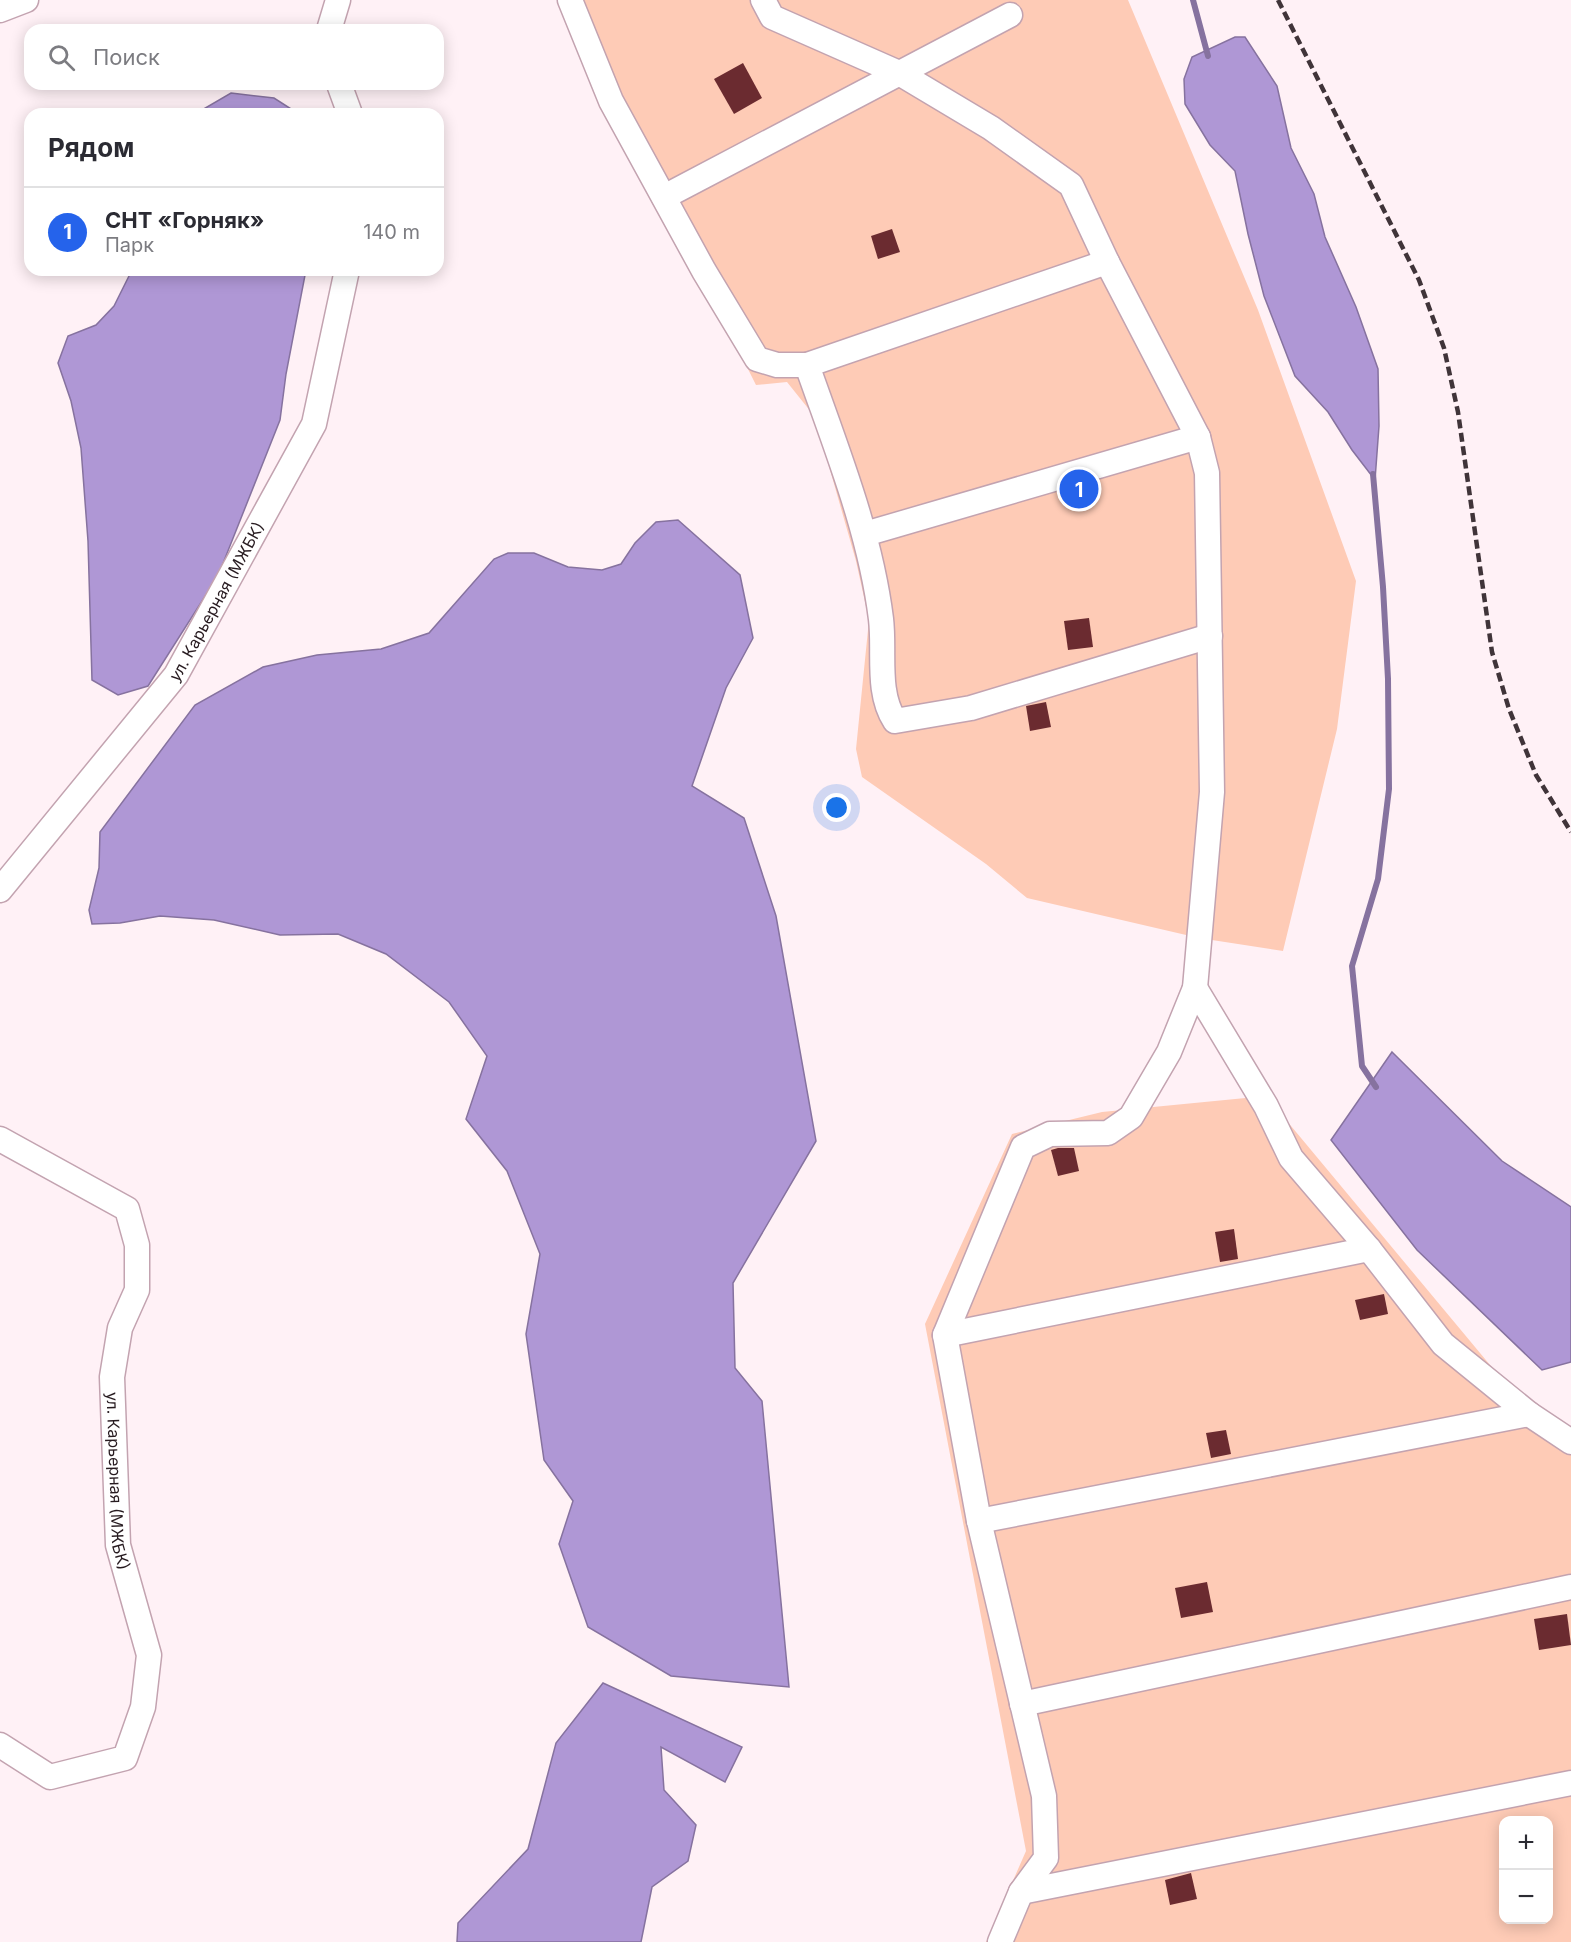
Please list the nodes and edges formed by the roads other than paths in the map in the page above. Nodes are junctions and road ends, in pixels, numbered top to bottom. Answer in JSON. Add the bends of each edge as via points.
{"nodes":[{"id":1,"x":26,"y":0,"type":"edge"},
{"id":2,"x":338,"y":0,"type":"edge"},
{"id":3,"x":570,"y":0,"type":"edge"},
{"id":4,"x":763,"y":0,"type":"edge"},
{"id":5,"x":0,"y":10,"type":"edge"},
{"id":6,"x":1010,"y":15,"type":"dead end"},
{"id":7,"x":331,"y":24,"type":"edge"},
{"id":8,"x":899,"y":73,"type":"junction"},
{"id":9,"x":341,"y":90,"type":"edge"},
{"id":10,"x":348,"y":108,"type":"edge"},
{"id":11,"x":664,"y":197,"type":"junction"},
{"id":12,"x":1107,"y":262,"type":"junction"},
{"id":13,"x":346,"y":276,"type":"edge"},
{"id":14,"x":807,"y":365,"type":"junction"},
{"id":15,"x":1198,"y":437,"type":"junction"},
{"id":16,"x":865,"y":534,"type":"junction"},
{"id":17,"x":1210,"y":636,"type":"junction"},
{"id":18,"x":0,"y":890,"type":"edge"},
{"id":19,"x":1195,"y":988,"type":"junction"},
{"id":20,"x":0,"y":1139,"type":"edge"},
{"id":21,"x":1369,"y":1249,"type":"junction"},
{"id":22,"x":945,"y":1335,"type":"junction"},
{"id":23,"x":1528,"y":1414,"type":"junction"},
{"id":24,"x":1571,"y":1442,"type":"edge"},
{"id":25,"x":979,"y":1521,"type":"junction"},
{"id":26,"x":1571,"y":1587,"type":"edge"},
{"id":27,"x":1022,"y":1704,"type":"junction"},
{"id":28,"x":0,"y":1745,"type":"edge"},
{"id":29,"x":1571,"y":1783,"type":"edge"},
{"id":30,"x":1021,"y":1892,"type":"junction"},
{"id":31,"x":1000,"y":1942,"type":"edge"}],
"edges":[{"from":1,"to":5,"type":"street"},
{"from":2,"to":7,"type":"street"},
{"from":3,"to":11,"type":"street","via":[[611,101]]},
{"from":4,"to":8,"type":"street","via":[[772,17]]},
{"from":6,"to":8,"type":"street"},
{"from":8,"to":11,"type":"street"},
{"from":8,"to":12,"type":"street","via":[[992,128],[1071,185]]},
{"from":9,"to":10,"type":"street"},
{"from":11,"to":14,"type":"street","via":[[757,359],[777,366]]},
{"from":12,"to":14,"type":"street"},
{"from":12,"to":15,"type":"street"},
{"from":13,"to":18,"type":"street","name":"ул. Карьерная (МЖБК)","via":[[314,423],[176,675]]},
{"from":14,"to":16,"type":"street"},
{"from":15,"to":16,"type":"street"},
{"from":15,"to":17,"type":"street","via":[[1207,473]]},
{"from":16,"to":17,"type":"street","via":[[881,619],[887,708],[895,721],[971,708]]},
{"from":17,"to":19,"type":"street","via":[[1212,792]]},
{"from":19,"to":21,"type":"street","via":[[1266,1106],[1291,1158]]},
{"from":19,"to":22,"type":"street","via":[[1169,1053],[1131,1117],[1108,1133],[1050,1134],[1023,1147]]},
{"from":20,"to":28,"type":"street","name":"ул. Карьерная (МЖБК)","via":[[127,1209],[137,1245],[137,1290],[120,1328],[112,1377],[118,1545],[149,1655],[143,1707],[125,1758],[50,1777]]},
{"from":21,"to":22,"type":"street"},
{"from":21,"to":23,"type":"street","via":[[1443,1344]]},
{"from":22,"to":25,"type":"street"},
{"from":23,"to":24,"type":"street"},
{"from":23,"to":25,"type":"street"},
{"from":25,"to":27,"type":"street"},
{"from":26,"to":27,"type":"street"},
{"from":27,"to":30,"type":"street","via":[[1044,1796],[1046,1858]]},
{"from":29,"to":30,"type":"street"},
{"from":30,"to":31,"type":"street"}]}
